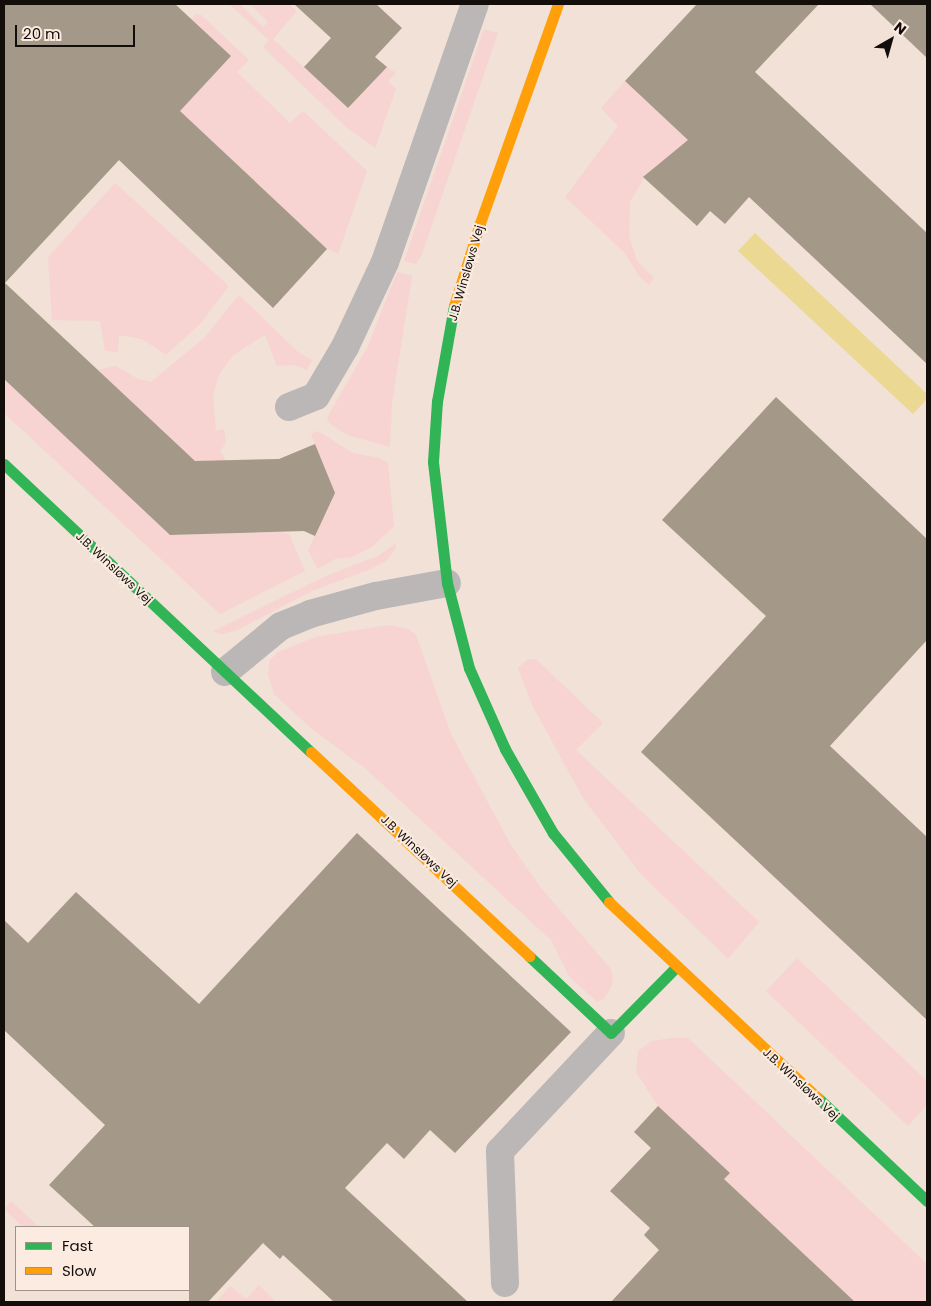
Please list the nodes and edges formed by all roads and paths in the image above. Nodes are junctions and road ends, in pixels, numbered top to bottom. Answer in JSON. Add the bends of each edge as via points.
{"nodes":[{"id":1,"x":475,"y":4,"type":"edge"},
{"id":2,"x":558,"y":4,"type":"edge"},
{"id":3,"x":289,"y":407,"type":"dead end"},
{"id":4,"x":4,"y":464,"type":"edge"},
{"id":5,"x":448,"y":583,"type":"junction"},
{"id":6,"x":225,"y":672,"type":"junction"},
{"id":7,"x":676,"y":967,"type":"junction"},
{"id":8,"x":611,"y":1032,"type":"junction"},
{"id":9,"x":927,"y":1201,"type":"edge"},
{"id":10,"x":505,"y":1283,"type":"dead end"}],
"edges":[{"from":1,"to":3,"type":"street","via":[[386,262],[345,347],[316,396]]},
{"from":2,"to":5,"type":"street","name":"J.B. Winsløws Vej","via":[[480,222],[453,310],[437,401],[433,462]]},
{"from":4,"to":6,"type":"street","name":"J.B. Winsløws Vej"},
{"from":5,"to":6,"type":"street","via":[[376,596],[310,614],[268,635]]},
{"from":5,"to":7,"type":"street","name":"J.B. Winsløws Vej","via":[[469,668],[505,749],[553,833],[613,906]]},
{"from":6,"to":8,"type":"street","name":"J.B. Winsløws Vej"},
{"from":7,"to":8,"type":"street"},
{"from":7,"to":9,"type":"street","name":"J.B. Winsløws Vej"},
{"from":8,"to":10,"type":"street","via":[[500,1152]]}]}
